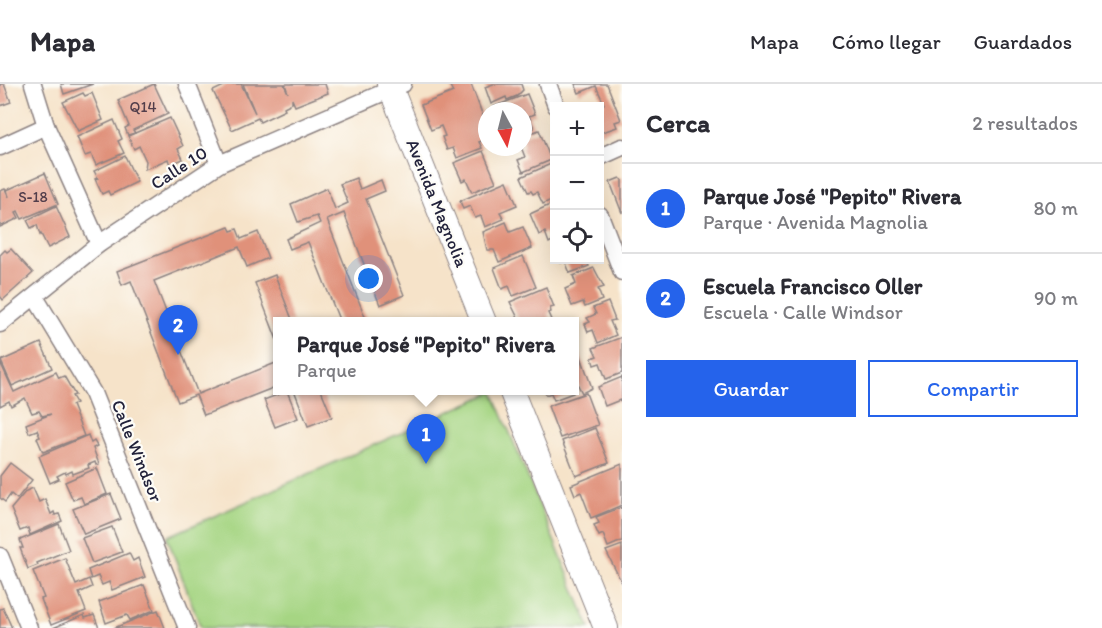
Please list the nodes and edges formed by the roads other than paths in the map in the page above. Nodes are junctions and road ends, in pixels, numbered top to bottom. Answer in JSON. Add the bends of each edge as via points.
{"nodes":[{"id":1,"x":33,"y":84,"type":"edge"},
{"id":2,"x":187,"y":84,"type":"edge"},
{"id":3,"x":548,"y":84,"type":"edge"},
{"id":4,"x":394,"y":86,"type":"edge"},
{"id":5,"x":555,"y":102,"type":"edge"},
{"id":6,"x":46,"y":126,"type":"junction"},
{"id":7,"x":0,"y":147,"type":"edge"},
{"id":8,"x":622,"y":147,"type":"edge"},
{"id":9,"x":602,"y":156,"type":"edge"},
{"id":10,"x":219,"y":164,"type":"junction"},
{"id":11,"x":604,"y":225,"type":"edge"},
{"id":12,"x":99,"y":244,"type":"junction"},
{"id":13,"x":622,"y":272,"type":"edge"},
{"id":14,"x":35,"y":297,"type":"junction"},
{"id":15,"x":482,"y":317,"type":"edge"},
{"id":16,"x":0,"y":324,"type":"edge"},
{"id":17,"x":514,"y":395,"type":"edge"},
{"id":18,"x":0,"y":556,"type":"edge"},
{"id":19,"x":29,"y":628,"type":"edge"},
{"id":20,"x":187,"y":628,"type":"edge"},
{"id":21,"x":606,"y":628,"type":"edge"}],
"edges":[{"from":1,"to":6,"type":"street"},
{"from":2,"to":10,"type":"street"},
{"from":3,"to":5,"type":"street"},
{"from":4,"to":10,"type":"street","name":"Calle 10"},
{"from":4,"to":15,"type":"street","name":"Avenida Magnolia"},
{"from":6,"to":7,"type":"street"},
{"from":6,"to":12,"type":"street"},
{"from":8,"to":9,"type":"street"},
{"from":10,"to":12,"type":"street","name":"Calle 10"},
{"from":11,"to":13,"type":"street"},
{"from":12,"to":14,"type":"street","name":"Calle 10"},
{"from":14,"to":16,"type":"street","name":"Calle 10"},
{"from":14,"to":20,"type":"street","name":"Calle Windsor","via":[[93,393]]},
{"from":17,"to":21,"type":"street"},
{"from":18,"to":19,"type":"street"}]}
